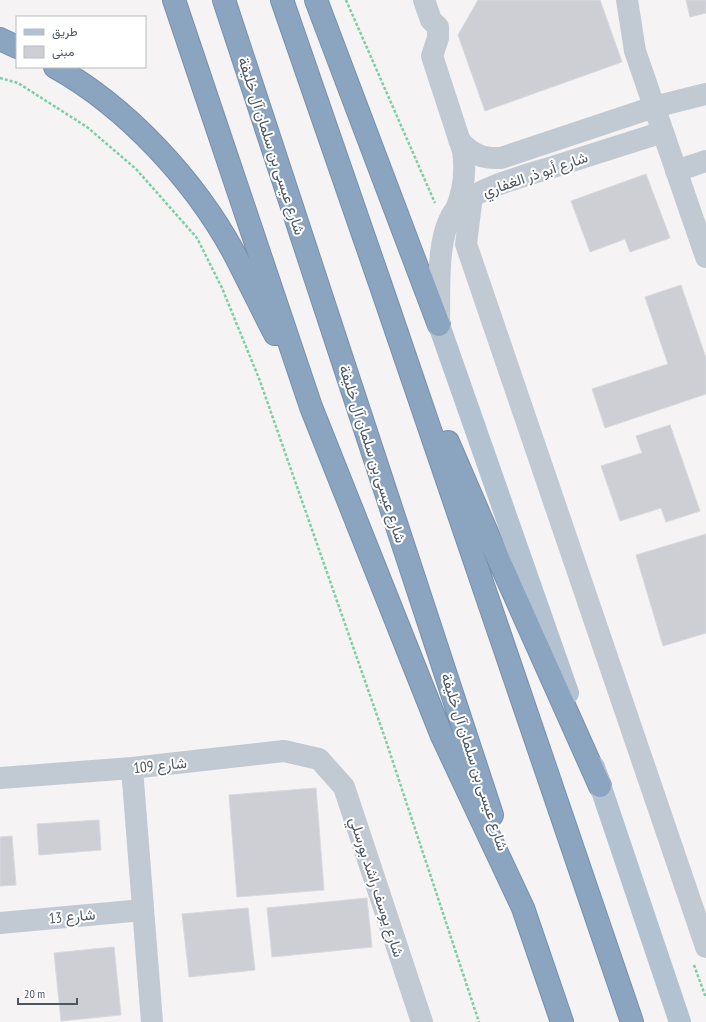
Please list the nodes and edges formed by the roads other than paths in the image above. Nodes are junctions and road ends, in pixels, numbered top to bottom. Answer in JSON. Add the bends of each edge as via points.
{"nodes":[{"id":1,"x":174,"y":0,"type":"edge"},
{"id":2,"x":224,"y":0,"type":"edge"},
{"id":3,"x":282,"y":0,"type":"edge"},
{"id":4,"x":316,"y":0,"type":"edge"},
{"id":5,"x":424,"y":0,"type":"edge"},
{"id":6,"x":628,"y":0,"type":"edge"},
{"id":7,"x":0,"y":39,"type":"edge"},
{"id":8,"x":16,"y":47,"type":"edge"},
{"id":9,"x":56,"y":68,"type":"edge"},
{"id":10,"x":706,"y":94,"type":"edge"},
{"id":11,"x":654,"y":107,"type":"junction"},
{"id":12,"x":663,"y":132,"type":"junction"},
{"id":13,"x":462,"y":144,"type":"junction"},
{"id":14,"x":706,"y":162,"type":"edge"},
{"id":15,"x":676,"y":171,"type":"junction"},
{"id":16,"x":510,"y":180,"type":"junction"},
{"id":17,"x":464,"y":203,"type":"junction"},
{"id":18,"x":706,"y":257,"type":"edge"},
{"id":19,"x":383,"y":292,"type":"junction"},
{"id":20,"x":439,"y":325,"type":"junction"},
{"id":21,"x":311,"y":407,"type":"junction"},
{"id":22,"x":319,"y":759,"type":"joint"},
{"id":23,"x":132,"y":768,"type":"junction"},
{"id":24,"x":0,"y":778,"type":"edge"},
{"id":25,"x":600,"y":786,"type":"junction"},
{"id":26,"x":523,"y":908,"type":"junction"},
{"id":27,"x":143,"y":910,"type":"junction"},
{"id":28,"x":0,"y":922,"type":"edge"},
{"id":29,"x":706,"y":947,"type":"edge"},
{"id":30,"x":152,"y":1022,"type":"edge"},
{"id":31,"x":422,"y":1022,"type":"edge"},
{"id":32,"x":562,"y":1022,"type":"edge"},
{"id":33,"x":632,"y":1022,"type":"edge"},
{"id":34,"x":680,"y":1022,"type":"edge"}],
"edges":[{"from":1,"to":21,"type":"highway"},
{"from":2,"to":26,"type":"highway","name":"شارع عيسى بن سلمان آل خليفة"},
{"from":3,"to":19,"type":"highway"},
{"from":4,"to":20,"type":"highway"},
{"from":5,"to":13,"type":"street","via":[[431,20],[438,27],[438,38],[432,56]]},
{"from":6,"to":11,"type":"street","via":[[635,52]]},
{"from":7,"to":8,"type":"highway"},
{"from":9,"to":21,"type":"highway","via":[[122,115],[174,167],[194,193],[234,252]]},
{"from":10,"to":11,"type":"street","name":"شارع أبو ذر الغفاري"},
{"from":11,"to":12,"type":"street"},
{"from":11,"to":13,"type":"street","name":"شارع أبو ذر الغفاري","via":[[501,158],[482,157]]},
{"from":12,"to":15,"type":"street"},
{"from":12,"to":16,"type":"street","name":"شارع أبو ذر الغفاري"},
{"from":13,"to":16,"type":"street","via":[[485,168]]},
{"from":13,"to":17,"type":"street","via":[[465,174],[461,198]]},
{"from":14,"to":15,"type":"street"},
{"from":15,"to":18,"type":"street"},
{"from":16,"to":17,"type":"street","name":"شارع أبو ذر الغفاري"},
{"from":17,"to":20,"type":"street","via":[[446,228],[441,250]]},
{"from":17,"to":29,"type":"street","via":[[466,244]]},
{"from":19,"to":25,"type":"highway"},
{"from":19,"to":33,"type":"highway"},
{"from":20,"to":25,"type":"main road"},
{"from":21,"to":26,"type":"highway","via":[[442,736]]},
{"from":22,"to":23,"type":"street","name":"شارع 109","via":[[284,751]]},
{"from":22,"to":31,"type":"street","name":"شارع يوسف راشد بورسلي","via":[[344,787]]},
{"from":23,"to":24,"type":"street","name":"شارع 109"},
{"from":23,"to":27,"type":"street"},
{"from":25,"to":34,"type":"main road"},
{"from":26,"to":32,"type":"highway"},
{"from":27,"to":28,"type":"street","name":"شارع 13"},
{"from":27,"to":30,"type":"street"}]}
